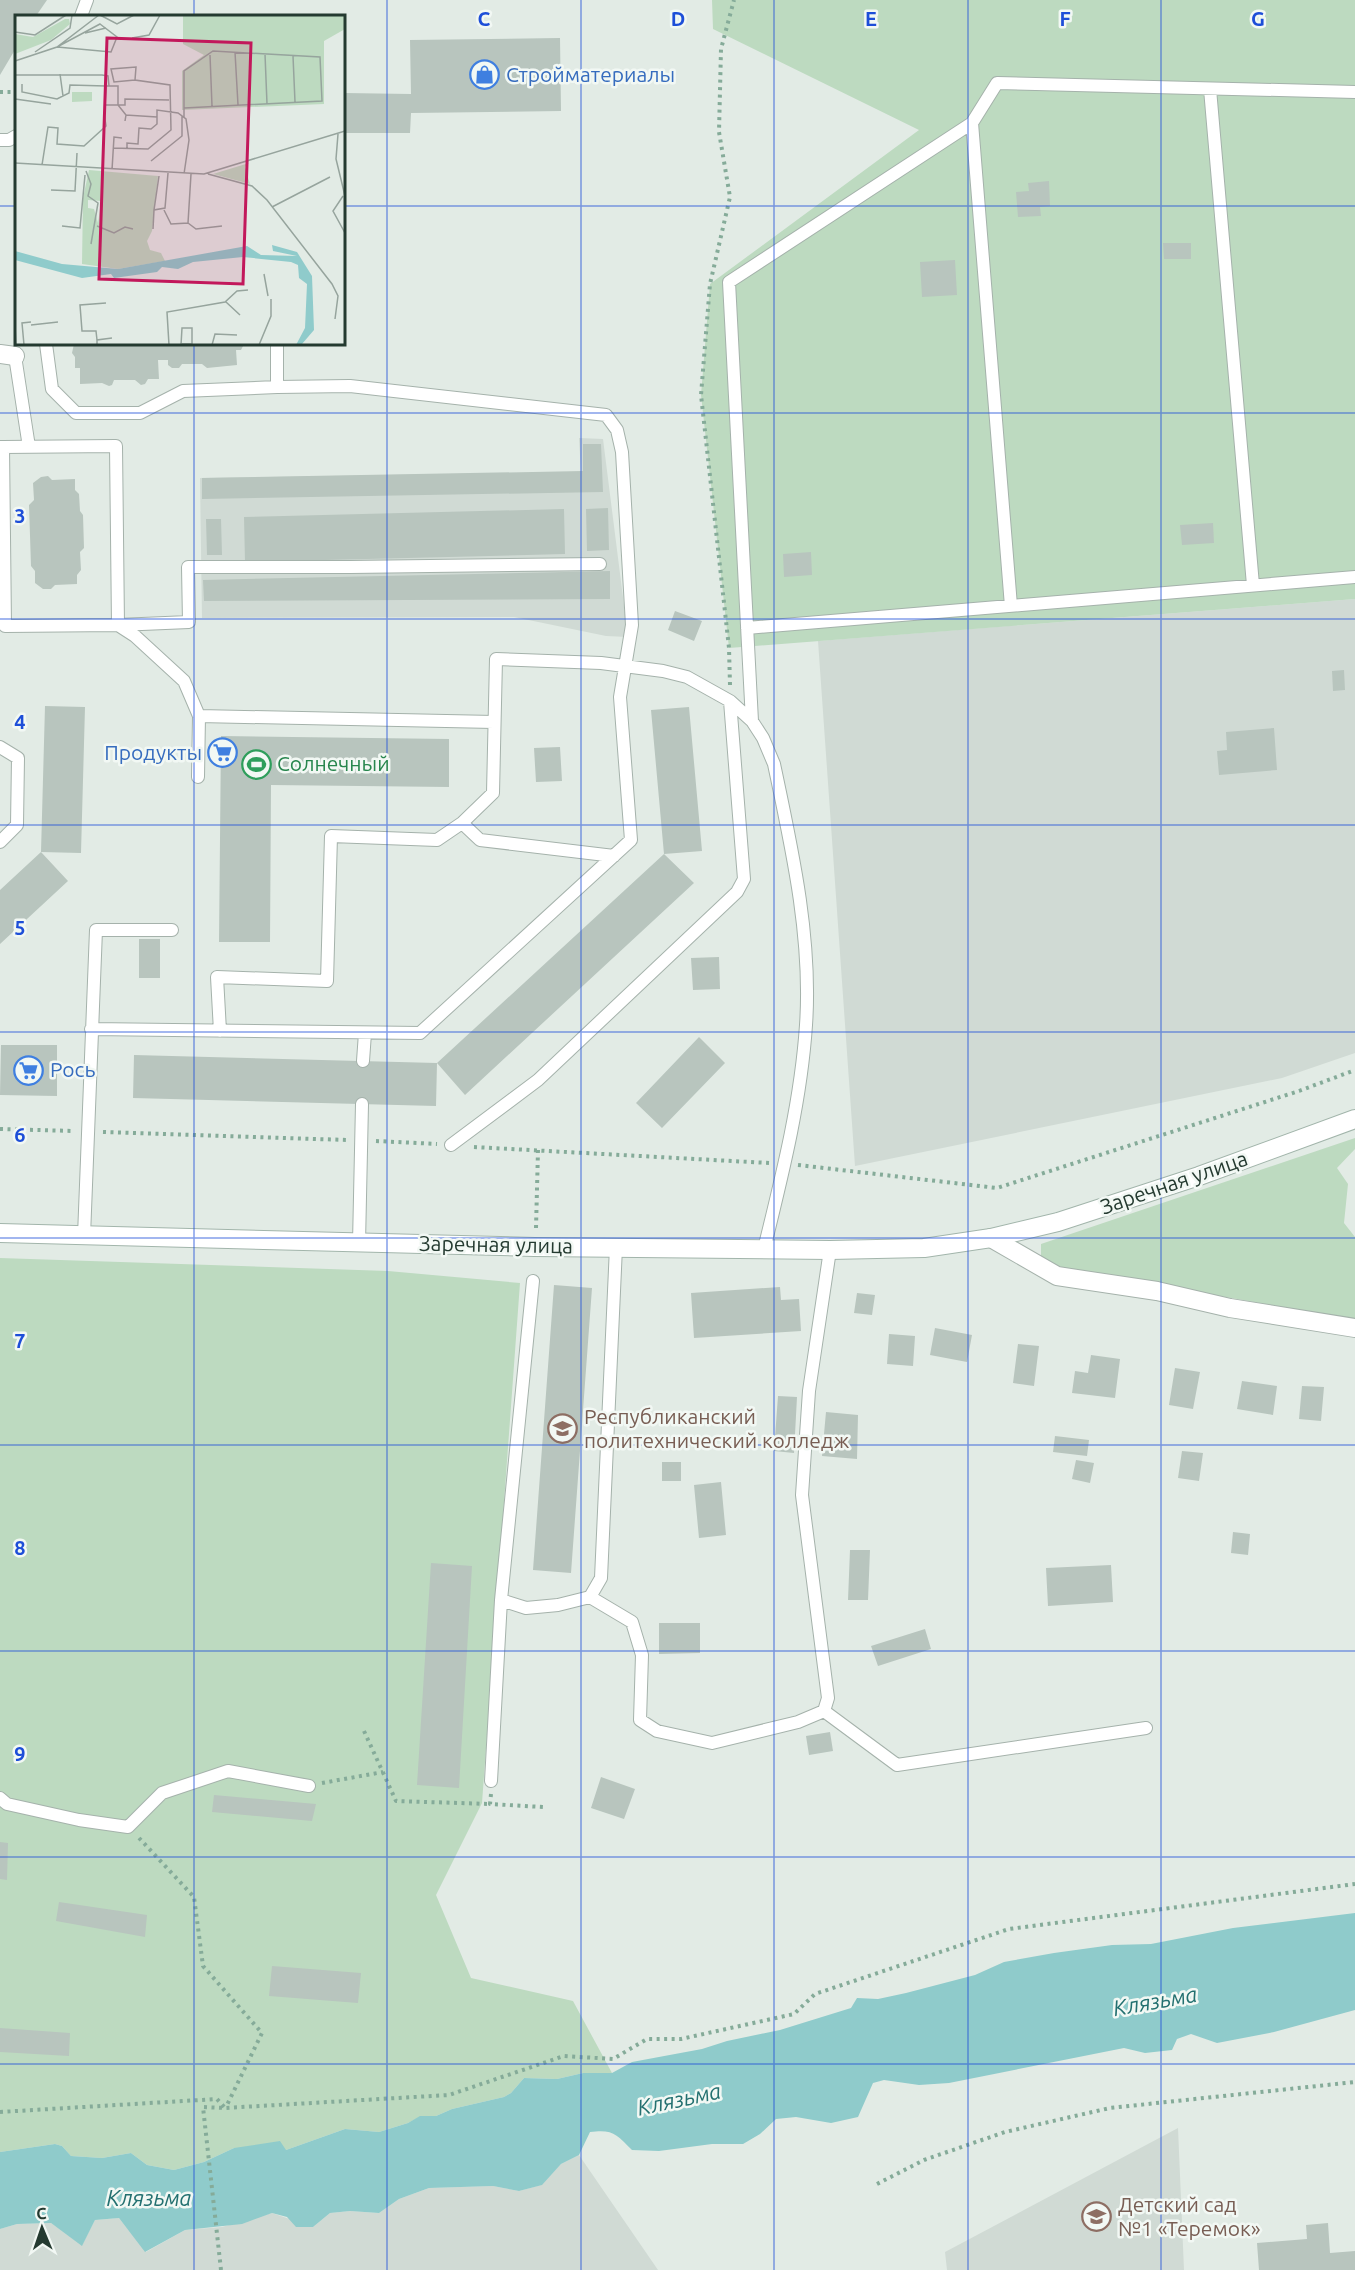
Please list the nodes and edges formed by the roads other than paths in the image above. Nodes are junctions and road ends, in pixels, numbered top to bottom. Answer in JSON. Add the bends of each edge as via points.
{"nodes":[{"id":1,"x":87,"y":0,"type":"edge"},
{"id":2,"x":81,"y":15,"type":"edge"},
{"id":3,"x":1210,"y":88,"type":"junction"},
{"id":4,"x":1355,"y":92,"type":"edge"},
{"id":5,"x":972,"y":123,"type":"junction"},
{"id":6,"x":15,"y":137,"type":"edge"},
{"id":7,"x":0,"y":140,"type":"edge"},
{"id":8,"x":46,"y":345,"type":"edge"},
{"id":9,"x":277,"y":345,"type":"edge"},
{"id":10,"x":7,"y":355,"type":"edge"},
{"id":11,"x":277,"y":387,"type":"junction"},
{"id":12,"x":1,"y":447,"type":"edge"},
{"id":13,"x":29,"y":447,"type":"junction"},
{"id":14,"x":600,"y":564,"type":"dead end"},
{"id":15,"x":1355,"y":577,"type":"edge"},
{"id":16,"x":1253,"y":585,"type":"junction"},
{"id":17,"x":1011,"y":606,"type":"junction"},
{"id":18,"x":118,"y":625,"type":"junction"},
{"id":19,"x":747,"y":628,"type":"junction"},
{"id":20,"x":625,"y":665,"type":"junction"},
{"id":21,"x":730,"y":700,"type":"junction"},
{"id":22,"x":199,"y":716,"type":"junction"},
{"id":23,"x":752,"y":721,"type":"junction"},
{"id":24,"x":494,"y":722,"type":"junction"},
{"id":25,"x":0,"y":747,"type":"edge"},
{"id":26,"x":198,"y":777,"type":"dead end"},
{"id":27,"x":462,"y":824,"type":"junction"},
{"id":28,"x":0,"y":842,"type":"edge"},
{"id":29,"x":614,"y":856,"type":"junction"},
{"id":30,"x":172,"y":930,"type":"dead end"},
{"id":31,"x":91,"y":1029,"type":"junction"},
{"id":32,"x":220,"y":1031,"type":"junction"},
{"id":33,"x":365,"y":1033,"type":"junction"},
{"id":34,"x":363,"y":1061,"type":"dead end"},
{"id":35,"x":362,"y":1104,"type":"dead end"},
{"id":36,"x":1355,"y":1119,"type":"edge"},
{"id":37,"x":451,"y":1145,"type":"dead end"},
{"id":38,"x":0,"y":1233,"type":"edge"},
{"id":39,"x":84,"y":1236,"type":"junction"},
{"id":40,"x":991,"y":1239,"type":"junction"},
{"id":41,"x":359,"y":1243,"type":"junction"},
{"id":42,"x":616,"y":1247,"type":"junction"},
{"id":43,"x":764,"y":1249,"type":"junction"},
{"id":44,"x":830,"y":1250,"type":"junction"},
{"id":45,"x":533,"y":1281,"type":"dead end"},
{"id":46,"x":1355,"y":1329,"type":"edge"},
{"id":47,"x":590,"y":1597,"type":"junction"},
{"id":48,"x":501,"y":1600,"type":"junction"},
{"id":49,"x":824,"y":1711,"type":"junction"},
{"id":50,"x":1146,"y":1728,"type":"dead end"},
{"id":51,"x":491,"y":1781,"type":"road end"},
{"id":52,"x":309,"y":1785,"type":"road end"},
{"id":53,"x":0,"y":1798,"type":"edge"}],
"edges":[{"from":1,"to":2,"type":"lane"},
{"from":3,"to":4,"type":"lane"},
{"from":3,"to":5,"type":"lane","via":[[997,83]]},
{"from":3,"to":16,"type":"lane"},
{"from":5,"to":17,"type":"lane"},
{"from":5,"to":19,"type":"lane","via":[[729,282]]},
{"from":6,"to":7,"type":"lane"},
{"from":8,"to":11,"type":"lane","via":[[52,389],[76,413],[140,413],[183,391]]},
{"from":9,"to":11,"type":"lane"},
{"from":10,"to":13,"type":"lane"},
{"from":11,"to":20,"type":"lane","via":[[350,386],[606,415],[617,430],[622,452],[632,625]]},
{"from":12,"to":13,"type":"lane"},
{"from":12,"to":18,"type":"lane","via":[[4,626]]},
{"from":13,"to":18,"type":"lane","via":[[116,446]]},
{"from":14,"to":18,"type":"lane","via":[[188,567],[189,622]]},
{"from":15,"to":16,"type":"lane"},
{"from":16,"to":17,"type":"lane"},
{"from":17,"to":19,"type":"lane"},
{"from":18,"to":22,"type":"lane","via":[[184,681]]},
{"from":19,"to":23,"type":"lane"},
{"from":20,"to":21,"type":"lane","via":[[687,677]]},
{"from":20,"to":24,"type":"lane","via":[[496,659]]},
{"from":20,"to":29,"type":"lane","via":[[620,698],[631,840]]},
{"from":21,"to":23,"type":"lane"},
{"from":21,"to":37,"type":"lane","via":[[744,879],[737,892],[538,1080]]},
{"from":22,"to":24,"type":"lane"},
{"from":22,"to":26,"type":"lane"},
{"from":23,"to":43,"type":"lane","via":[[774,764],[804,931],[807,1023],[785,1164]]},
{"from":24,"to":27,"type":"lane","via":[[493,793]]},
{"from":25,"to":28,"type":"lane","via":[[18,758],[17,825]]},
{"from":27,"to":29,"type":"lane","via":[[480,840]]},
{"from":27,"to":32,"type":"lane","via":[[437,840],[331,836],[327,981],[217,977]]},
{"from":29,"to":33,"type":"lane","via":[[420,1033]]},
{"from":30,"to":31,"type":"lane","via":[[96,930]]},
{"from":31,"to":32,"type":"lane"},
{"from":31,"to":39,"type":"lane"},
{"from":32,"to":33,"type":"lane"},
{"from":33,"to":34,"type":"lane"},
{"from":35,"to":41,"type":"lane"},
{"from":36,"to":40,"type":"street","name":"Заречная улица","via":[[1199,1176]]},
{"from":38,"to":39,"type":"street","name":"Заречная улица"},
{"from":39,"to":41,"type":"street","name":"Заречная улица"},
{"from":40,"to":44,"type":"street","name":"Заречная улица","via":[[924,1248]]},
{"from":40,"to":46,"type":"street","via":[[1057,1276]]},
{"from":41,"to":42,"type":"street","name":"Заречная улица"},
{"from":42,"to":43,"type":"street","name":"Заречная улица"},
{"from":42,"to":47,"type":"lane","via":[[601,1578]]},
{"from":43,"to":44,"type":"street","name":"Заречная улица"},
{"from":44,"to":49,"type":"lane","via":[[809,1391],[802,1495],[828,1698]]},
{"from":45,"to":48,"type":"lane"},
{"from":47,"to":48,"type":"lane","via":[[526,1608]]},
{"from":47,"to":49,"type":"lane","via":[[632,1622],[642,1655],[640,1720],[657,1731],[712,1743],[798,1722]]},
{"from":48,"to":51,"type":"lane"},
{"from":49,"to":50,"type":"lane","via":[[897,1765]]},
{"from":52,"to":53,"type":"lane","via":[[228,1771],[162,1793],[128,1827],[7,1804]]}]}
